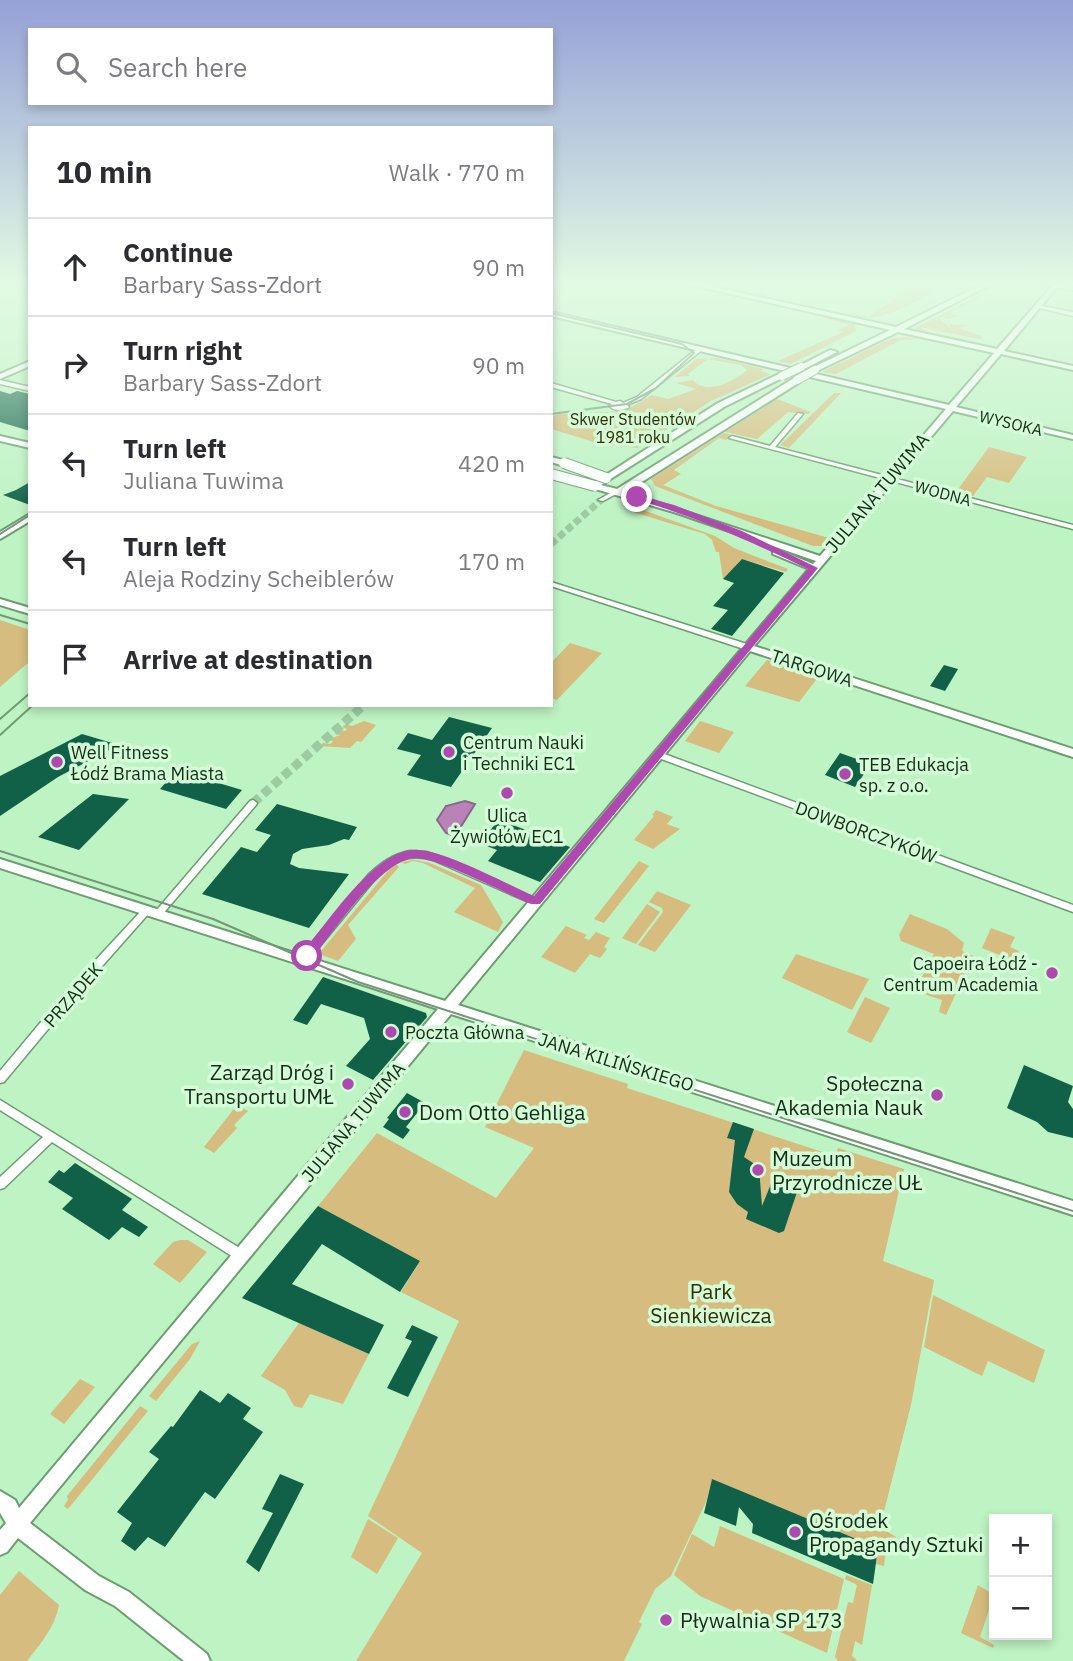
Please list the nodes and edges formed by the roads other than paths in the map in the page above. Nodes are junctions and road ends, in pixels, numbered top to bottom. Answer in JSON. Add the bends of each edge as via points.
{"nodes":[{"id":1,"x":687,"y":360,"type":"edge"},
{"id":2,"x":745,"y":360,"type":"edge"},
{"id":3,"x":818,"y":360,"type":"edge"},
{"id":4,"x":834,"y":360,"type":"edge"},
{"id":5,"x":991,"y":360,"type":"edge"},
{"id":6,"x":1033,"y":360,"type":"edge"},
{"id":7,"x":28,"y":364,"type":"edge"},
{"id":8,"x":1073,"y":368,"type":"edge"},
{"id":9,"x":0,"y":380,"type":"edge"},
{"id":10,"x":553,"y":386,"type":"edge"},
{"id":11,"x":28,"y":388,"type":"edge"},
{"id":12,"x":950,"y":408,"type":"junction"},
{"id":13,"x":800,"y":414,"type":"dead end"},
{"id":14,"x":0,"y":438,"type":"edge"},
{"id":15,"x":732,"y":438,"type":"dead end"},
{"id":16,"x":1073,"y":438,"type":"edge"},
{"id":17,"x":28,"y":445,"type":"edge"},
{"id":18,"x":771,"y":447,"type":"junction"},
{"id":19,"x":553,"y":460,"type":"edge"},
{"id":20,"x":553,"y":475,"type":"edge"},
{"id":21,"x":606,"y":478,"type":"junction"},
{"id":22,"x":889,"y":479,"type":"junction"},
{"id":23,"x":599,"y":488,"type":"junction"},
{"id":24,"x":625,"y":491,"type":"junction"},
{"id":25,"x":28,"y":518,"type":"edge"},
{"id":26,"x":1073,"y":527,"type":"edge"},
{"id":27,"x":0,"y":536,"type":"edge"},
{"id":28,"x":817,"y":564,"type":"junction"},
{"id":29,"x":553,"y":584,"type":"edge"},
{"id":30,"x":0,"y":602,"type":"edge"},
{"id":31,"x":28,"y":610,"type":"edge"},
{"id":32,"x":747,"y":647,"type":"junction"},
{"id":33,"x":1073,"y":753,"type":"edge"},
{"id":34,"x":659,"y":755,"type":"junction"},
{"id":35,"x":253,"y":803,"type":"tunnel mouth"},
{"id":36,"x":0,"y":863,"type":"edge"},
{"id":37,"x":536,"y":901,"type":"junction"},
{"id":38,"x":1073,"y":909,"type":"edge"},
{"id":39,"x":152,"y":912,"type":"junction"},
{"id":40,"x":303,"y":960,"type":"junction"},
{"id":41,"x":448,"y":1008,"type":"junction"},
{"id":42,"x":0,"y":1079,"type":"edge"},
{"id":43,"x":0,"y":1104,"type":"edge"},
{"id":44,"x":51,"y":1136,"type":"junction"},
{"id":45,"x":0,"y":1184,"type":"edge"},
{"id":46,"x":1073,"y":1208,"type":"edge"},
{"id":47,"x":242,"y":1256,"type":"junction"},
{"id":48,"x":0,"y":1501,"type":"edge"},
{"id":49,"x":18,"y":1525,"type":"junction"},
{"id":50,"x":0,"y":1545,"type":"edge"},
{"id":51,"x":200,"y":1661,"type":"edge"}],
"edges":[{"from":1,"to":10,"type":"street","via":[[625,404]]},
{"from":2,"to":12,"type":"street","name":"WYSOKA"},
{"from":3,"to":21,"type":"street","bridge":true,"via":[[721,405]]},
{"from":4,"to":24,"type":"street","bridge":true},
{"from":5,"to":12,"type":"street","name":"JULIANA TUWIMA"},
{"from":6,"to":8,"type":"street"},
{"from":7,"to":9,"type":"street"},
{"from":9,"to":11,"type":"street"},
{"from":12,"to":16,"type":"street","name":"WYSOKA"},
{"from":12,"to":22,"type":"street","name":"JULIANA TUWIMA"},
{"from":13,"to":18,"type":"street"},
{"from":14,"to":17,"type":"street"},
{"from":15,"to":18,"type":"street","name":"WODNA"},
{"from":18,"to":22,"type":"street","name":"WODNA"},
{"from":19,"to":21,"type":"street","bridge":true},
{"from":20,"to":23,"type":"street","bridge":true},
{"from":21,"to":23,"type":"street","bridge":true},
{"from":21,"to":24,"type":"street"},
{"from":22,"to":26,"type":"street","name":"WODNA"},
{"from":22,"to":28,"type":"street","name":"JULIANA TUWIMA"},
{"from":23,"to":24,"type":"street"},
{"from":24,"to":28,"type":"street"},
{"from":25,"to":27,"type":"street"},
{"from":28,"to":32,"type":"street","name":"JULIANA TUWIMA"},
{"from":29,"to":32,"type":"street","name":"TARGOWA"},
{"from":30,"to":31,"type":"street"},
{"from":32,"to":33,"type":"street","name":"TARGOWA"},
{"from":32,"to":34,"type":"street","name":"JULIANA TUWIMA"},
{"from":34,"to":37,"type":"street","name":"JULIANA TUWIMA"},
{"from":34,"to":38,"type":"street","name":"DOWBORCZYKÓW"},
{"from":35,"to":39,"type":"street","name":"PRZĄDEK"},
{"from":36,"to":39,"type":"street","name":"JANA KILIŃSKIEGO"},
{"from":37,"to":40,"type":"street","via":[[436,858],[405,855],[380,868]]},
{"from":37,"to":41,"type":"street","name":"JULIANA TUWIMA"},
{"from":39,"to":40,"type":"street","name":"JANA KILIŃSKIEGO"},
{"from":39,"to":42,"type":"street","name":"PRZĄDEK","via":[[70,995]]},
{"from":40,"to":41,"type":"street","name":"JANA KILIŃSKIEGO"},
{"from":41,"to":46,"type":"street","name":"JANA KILIŃSKIEGO"},
{"from":41,"to":47,"type":"street","name":"JULIANA TUWIMA"},
{"from":43,"to":44,"type":"street"},
{"from":44,"to":45,"type":"street"},
{"from":44,"to":47,"type":"street"},
{"from":47,"to":49,"type":"street","name":"JULIANA TUWIMA"},
{"from":48,"to":49,"type":"street"},
{"from":49,"to":50,"type":"street","name":"JULIANA TUWIMA"},
{"from":49,"to":51,"type":"street"}]}
